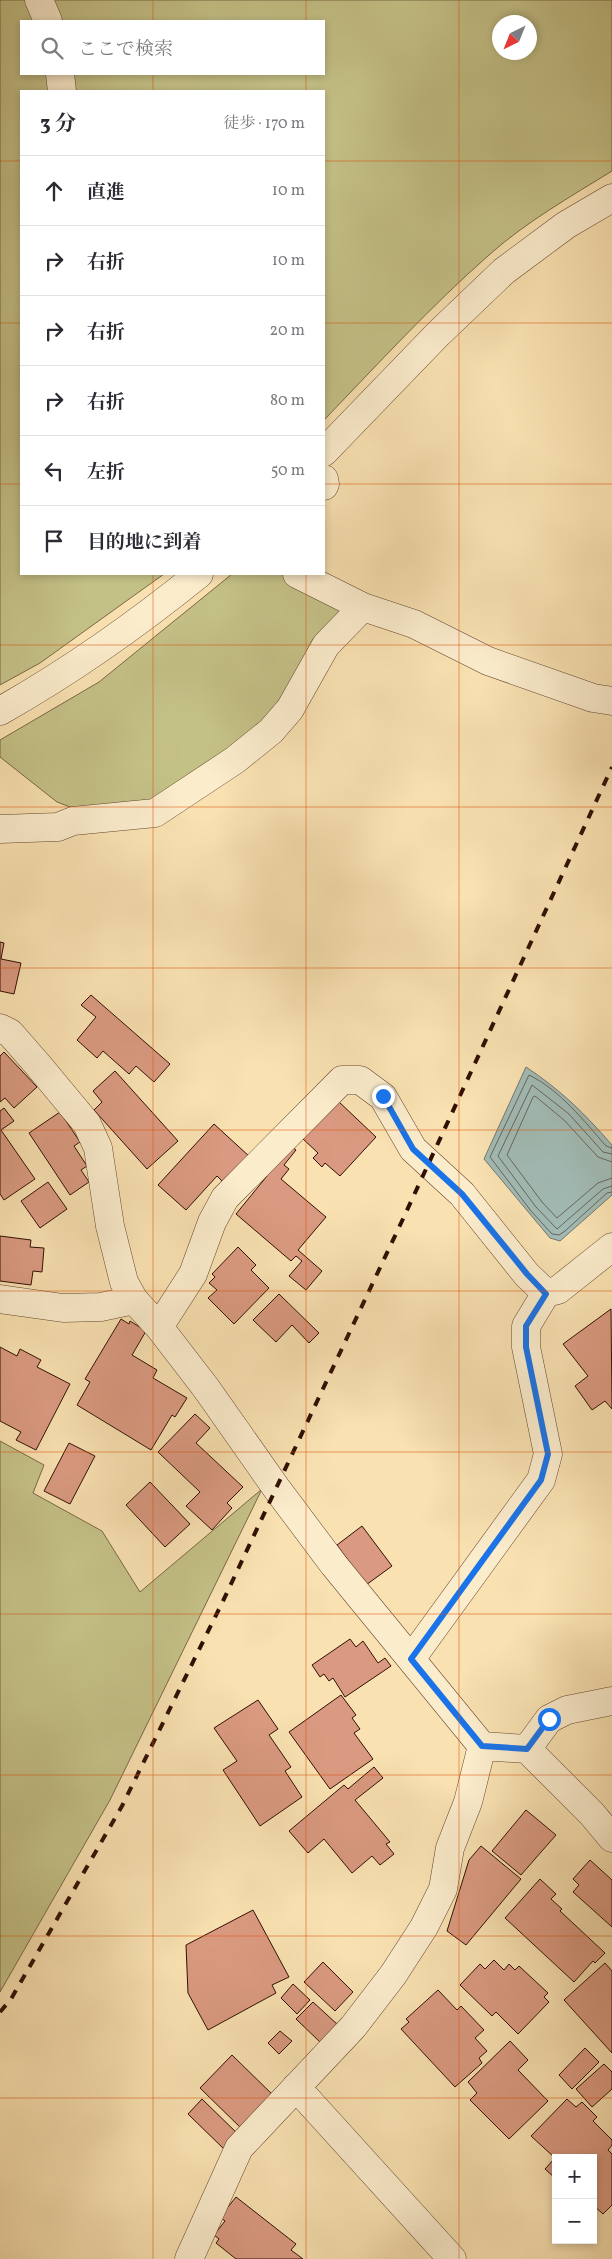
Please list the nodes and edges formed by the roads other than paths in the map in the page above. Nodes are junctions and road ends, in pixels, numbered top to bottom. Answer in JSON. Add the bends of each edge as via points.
{"nodes":[{"id":1,"x":39,"y":0,"type":"edge"},
{"id":2,"x":48,"y":20,"type":"edge"},
{"id":3,"x":60,"y":75,"type":"edge"},
{"id":4,"x":62,"y":90,"type":"edge"},
{"id":5,"x":612,"y":198,"type":"edge"},
{"id":6,"x":325,"y":451,"type":"edge"},
{"id":7,"x":198,"y":575,"type":"edge"},
{"id":8,"x":299,"y":575,"type":"edge"},
{"id":9,"x":363,"y":608,"type":"junction"},
{"id":10,"x":612,"y":701,"type":"edge"},
{"id":11,"x":0,"y":711,"type":"edge"},
{"id":12,"x":0,"y":829,"type":"edge"},
{"id":13,"x":0,"y":1028,"type":"edge"},
{"id":14,"x":612,"y":1247,"type":"edge"},
{"id":15,"x":546,"y":1294,"type":"junction"},
{"id":16,"x":0,"y":1299,"type":"edge"},
{"id":17,"x":134,"y":1300,"type":"junction"},
{"id":18,"x":159,"y":1327,"type":"junction"},
{"id":19,"x":411,"y":1659,"type":"junction"},
{"id":20,"x":612,"y":1701,"type":"edge"},
{"id":21,"x":482,"y":1746,"type":"junction"},
{"id":22,"x":527,"y":1749,"type":"junction"},
{"id":23,"x":612,"y":1838,"type":"edge"},
{"id":24,"x":296,"y":2087,"type":"junction"},
{"id":25,"x":189,"y":2259,"type":"edge"},
{"id":26,"x":452,"y":2259,"type":"edge"}],
"edges":[{"from":1,"to":2,"type":"street"},
{"from":3,"to":4,"type":"street"},
{"from":5,"to":6,"type":"street","via":[[566,226],[504,271]]},
{"from":7,"to":11,"type":"street","via":[[104,648]]},
{"from":8,"to":9,"type":"street"},
{"from":9,"to":10,"type":"street","via":[[414,624],[488,661],[593,698]]},
{"from":9,"to":12,"type":"street","via":[[326,645],[290,709],[271,731],[235,760],[156,813],[73,821],[58,827]]},
{"from":13,"to":17,"type":"street","via":[[10,1033],[87,1124],[98,1148],[110,1226],[124,1282]]},
{"from":14,"to":15,"type":"street","via":[[558,1290]]},
{"from":15,"to":18,"type":"street","via":[[462,1194],[413,1149],[383,1096],[360,1080],[342,1080],[225,1198],[212,1222],[194,1274]]},
{"from":15,"to":19,"type":"street","via":[[526,1326],[526,1347],[548,1454],[541,1480]]},
{"from":16,"to":17,"type":"street","via":[[63,1308],[102,1307]]},
{"from":17,"to":18,"type":"street"},
{"from":18,"to":19,"type":"street","via":[[334,1565]]},
{"from":19,"to":21,"type":"street"},
{"from":20,"to":22,"type":"street","via":[[567,1710],[549,1719]]},
{"from":21,"to":22,"type":"street"},
{"from":21,"to":24,"type":"street","via":[[468,1802],[450,1848],[443,1889],[424,1927],[393,1975],[353,2027]]},
{"from":22,"to":23,"type":"street"},
{"from":24,"to":25,"type":"street","via":[[239,2148]]},
{"from":24,"to":26,"type":"street"}]}
